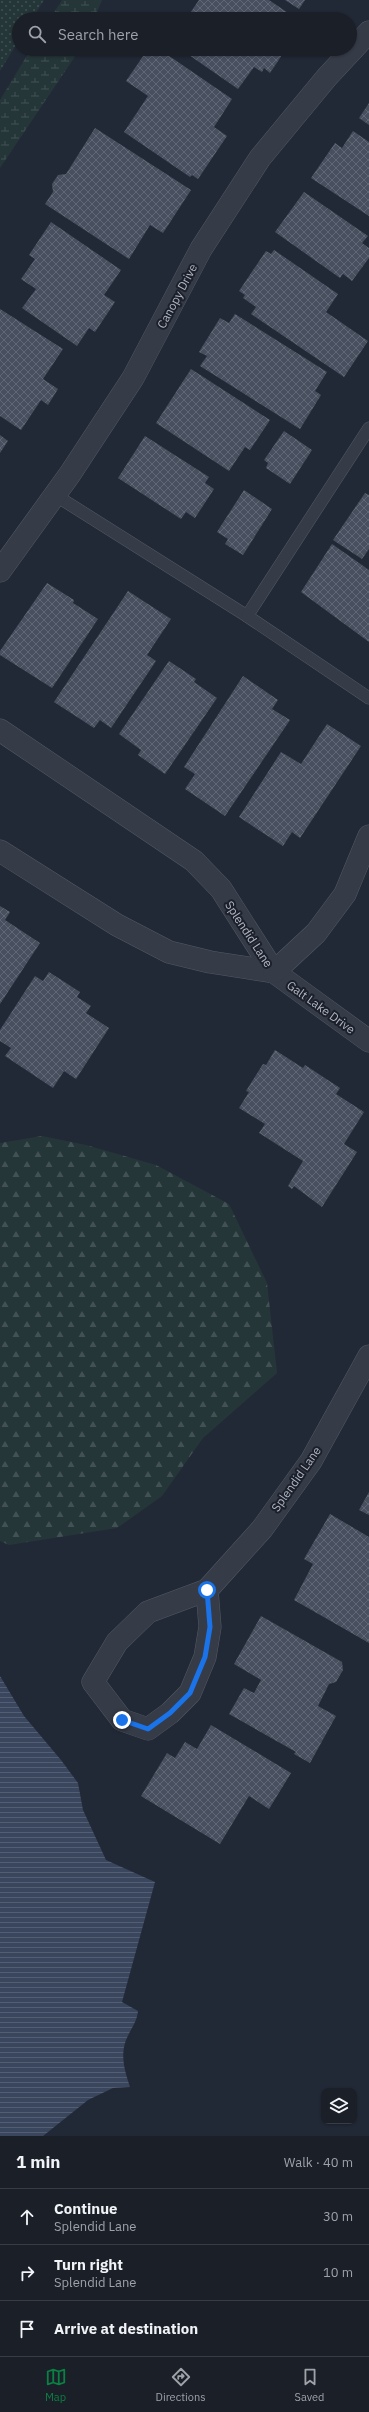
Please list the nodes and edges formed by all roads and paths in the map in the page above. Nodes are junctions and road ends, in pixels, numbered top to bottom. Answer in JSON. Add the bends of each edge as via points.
{"nodes":[{"id":1,"x":369,"y":32,"type":"edge"},
{"id":2,"x":357,"y":45,"type":"edge"},
{"id":3,"x":347,"y":56,"type":"edge"},
{"id":4,"x":369,"y":428,"type":"edge"},
{"id":5,"x":55,"y":494,"type":"junction"},
{"id":6,"x":0,"y":571,"type":"edge"},
{"id":7,"x":247,"y":616,"type":"junction"},
{"id":8,"x":369,"y":698,"type":"edge"},
{"id":9,"x":0,"y":730,"type":"edge"},
{"id":10,"x":369,"y":836,"type":"edge"},
{"id":11,"x":0,"y":851,"type":"edge"},
{"id":12,"x":274,"y":972,"type":"junction"},
{"id":13,"x":369,"y":1041,"type":"edge"},
{"id":14,"x":369,"y":1356,"type":"edge"},
{"id":15,"x":207,"y":1590,"type":"junction"}],
"edges":[{"from":1,"to":2,"type":"street","name":"Canopy Drive"},
{"from":3,"to":5,"type":"street","name":"Canopy Drive","via":[[260,158],[201,249],[133,378]]},
{"from":4,"to":7,"type":"lane"},
{"from":5,"to":6,"type":"street","name":"Canopy Drive"},
{"from":5,"to":7,"type":"lane"},
{"from":7,"to":8,"type":"lane"},
{"from":9,"to":12,"type":"street","name":"Splendid Lane","via":[[194,861],[221,889]]},
{"from":10,"to":12,"type":"street","via":[[345,894],[316,934]]},
{"from":11,"to":12,"type":"street","name":"Splendid Lane","via":[[117,925],[169,952],[210,962]]},
{"from":12,"to":13,"type":"street","name":"Galt Lake Drive"},
{"from":14,"to":15,"type":"street","name":"Splendid Lane","via":[[311,1461],[262,1529]]},
{"from":15,"to":15,"type":"street","name":"Splendid Lane","via":[[148,1612],[117,1642],[93,1682],[122,1720],[148,1729],[170,1713],[190,1693],[205,1657],[210,1627]]}]}
